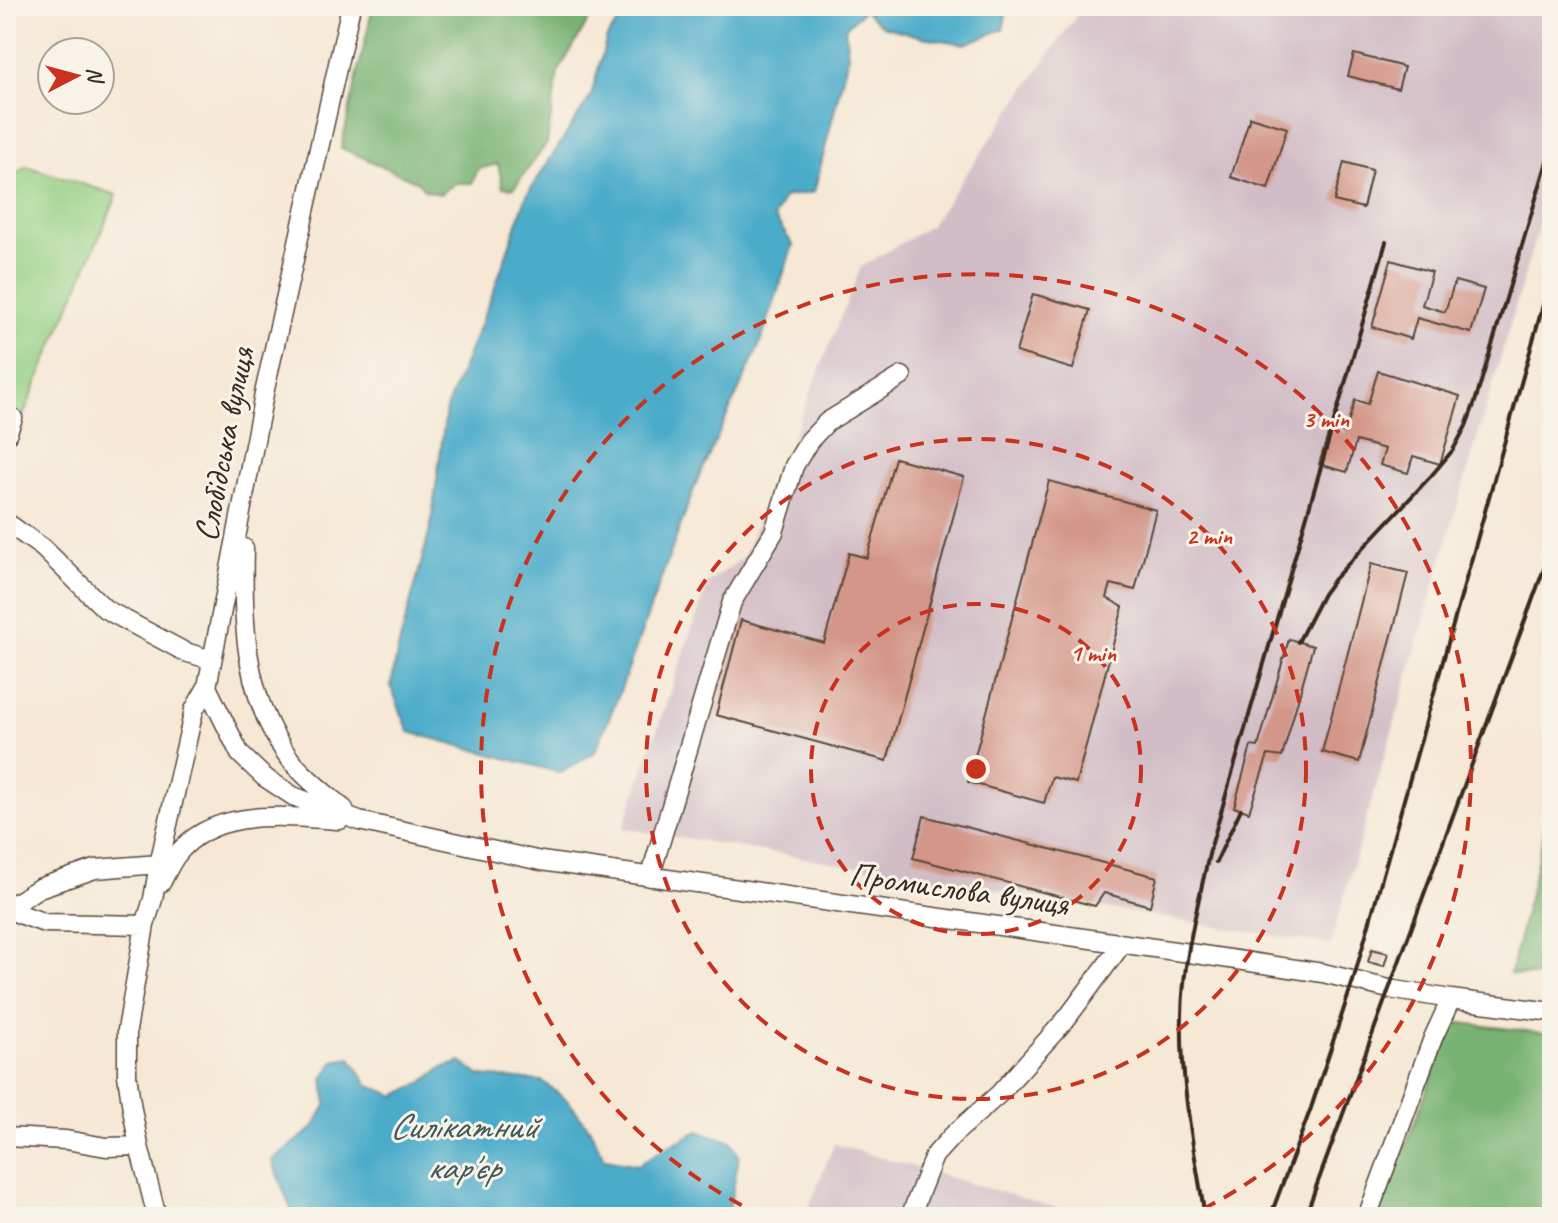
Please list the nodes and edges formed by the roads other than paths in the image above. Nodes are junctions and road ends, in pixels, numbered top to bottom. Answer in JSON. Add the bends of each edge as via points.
{"nodes":[{"id":1,"x":351,"y":6,"type":"edge"},
{"id":2,"x":902,"y":376,"type":"dead end"},
{"id":3,"x":13,"y":418,"type":"dead end"},
{"id":4,"x":6,"y":437,"type":"edge"},
{"id":5,"x":249,"y":473,"type":"junction"},
{"id":6,"x":6,"y":522,"type":"edge"},
{"id":7,"x":212,"y":660,"type":"junction"},
{"id":8,"x":207,"y":687,"type":"junction"},
{"id":9,"x":359,"y":821,"type":"junction"},
{"id":10,"x":159,"y":864,"type":"junction"},
{"id":11,"x":650,"y":877,"type":"junction"},
{"id":12,"x":153,"y":899,"type":"junction"},
{"id":13,"x":6,"y":909,"type":"edge"},
{"id":14,"x":145,"y":925,"type":"junction"},
{"id":15,"x":1122,"y":944,"type":"junction"},
{"id":16,"x":1451,"y":999,"type":"junction"},
{"id":17,"x":1552,"y":1012,"type":"edge"},
{"id":18,"x":6,"y":1137,"type":"edge"},
{"id":19,"x":139,"y":1146,"type":"junction"},
{"id":20,"x":157,"y":1217,"type":"edge"},
{"id":21,"x":910,"y":1217,"type":"edge"},
{"id":22,"x":1367,"y":1217,"type":"edge"}],
"edges":[{"from":1,"to":5,"type":"street","name":"Слобідська вулиця"},
{"from":2,"to":11,"type":"street","via":[[827,422],[794,466],[774,532],[732,602]]},
{"from":3,"to":4,"type":"street"},
{"from":5,"to":7,"type":"street","name":"Слобідська вулиця"},
{"from":5,"to":9,"type":"street","via":[[243,618],[256,693],[291,760]]},
{"from":6,"to":7,"type":"street","via":[[43,548],[105,609],[185,652]]},
{"from":7,"to":8,"type":"street","name":"Слобідська вулиця"},
{"from":8,"to":9,"type":"street","via":[[240,754],[264,777],[293,796]]},
{"from":8,"to":10,"type":"street","name":"Слобідська вулиця","via":[[194,710]]},
{"from":9,"to":11,"type":"street","name":"Промислова вулиця","via":[[541,861]]},
{"from":9,"to":12,"type":"street","via":[[278,816],[223,824],[187,844]]},
{"from":10,"to":12,"type":"street","name":"Слобідська вулиця"},
{"from":10,"to":13,"type":"street","via":[[95,869],[39,888]]},
{"from":11,"to":15,"type":"street","name":"Промислова вулиця"},
{"from":12,"to":14,"type":"street"},
{"from":13,"to":14,"type":"street","via":[[45,923]]},
{"from":14,"to":19,"type":"street","via":[[127,1030],[127,1075]]},
{"from":15,"to":16,"type":"street","name":"Промислова вулиця","via":[[1323,973]]},
{"from":15,"to":21,"type":"street","via":[[1067,1018],[934,1156]]},
{"from":16,"to":17,"type":"street","name":"Промислова вулиця"},
{"from":16,"to":22,"type":"street"},
{"from":18,"to":19,"type":"street"},
{"from":19,"to":20,"type":"street"}]}
